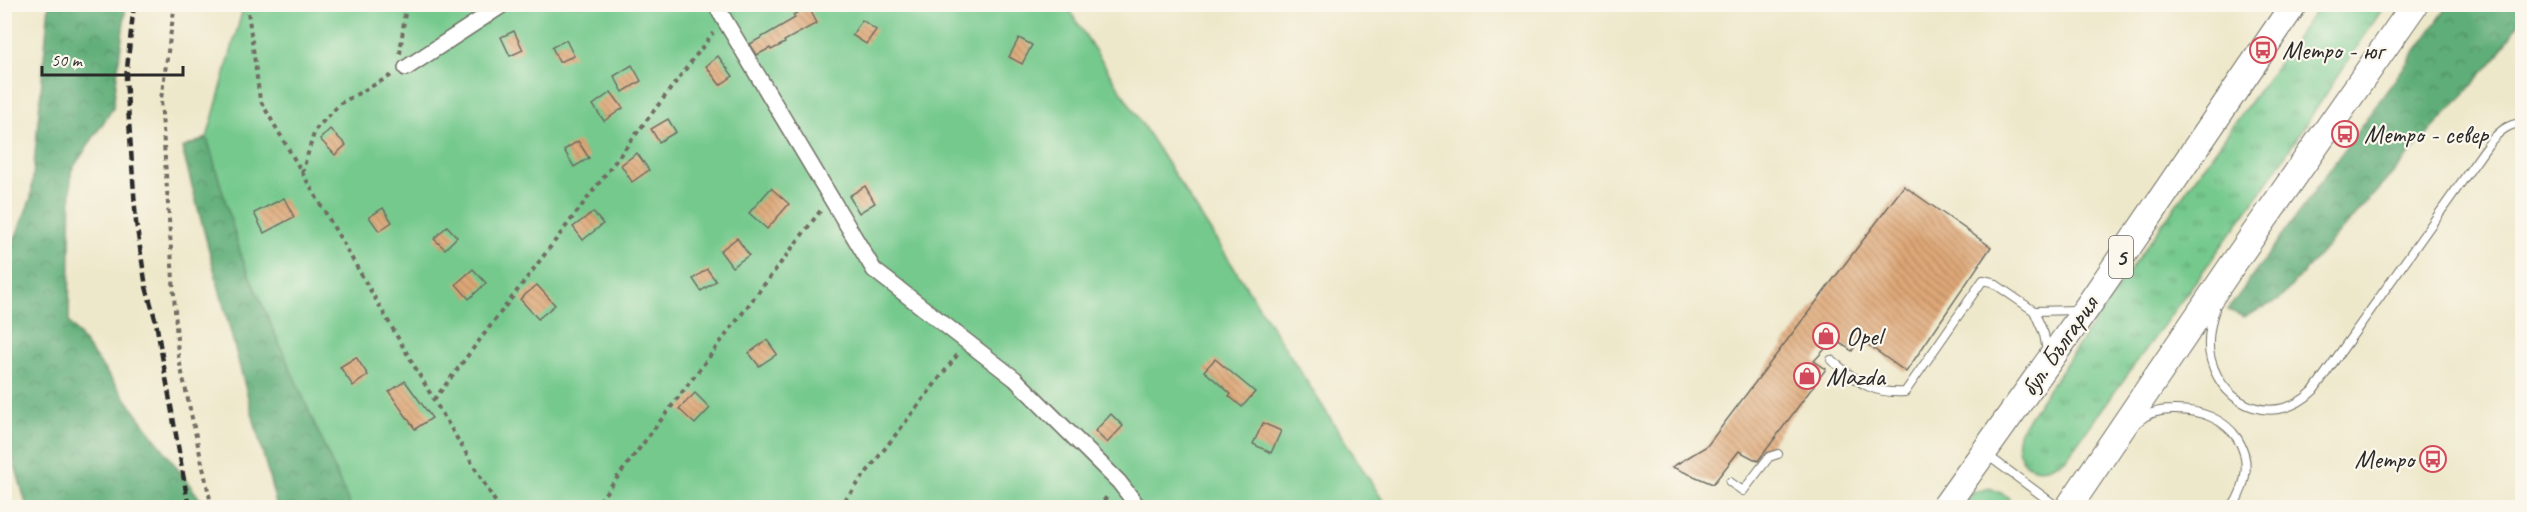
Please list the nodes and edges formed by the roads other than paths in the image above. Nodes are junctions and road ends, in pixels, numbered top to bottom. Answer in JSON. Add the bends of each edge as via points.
{"nodes":[{"id":1,"x":504,"y":4,"type":"edge"},
{"id":2,"x":715,"y":4,"type":"edge"},
{"id":3,"x":2294,"y":4,"type":"edge"},
{"id":4,"x":2415,"y":4,"type":"edge"},
{"id":5,"x":406,"y":68,"type":"road end"},
{"id":6,"x":2523,"y":123,"type":"edge"},
{"id":7,"x":2233,"y":264,"type":"junction"},
{"id":8,"x":2086,"y":309,"type":"junction"},
{"id":9,"x":2034,"y":310,"type":"junction"},
{"id":10,"x":1831,"y":360,"type":"dead end"},
{"id":11,"x":2047,"y":363,"type":"junction"},
{"id":12,"x":1983,"y":453,"type":"junction"},
{"id":13,"x":1778,"y":454,"type":"dead end"},
{"id":14,"x":2101,"y":458,"type":"junction"},
{"id":15,"x":1730,"y":482,"type":"dead end"},
{"id":16,"x":1139,"y":507,"type":"edge"},
{"id":17,"x":1944,"y":507,"type":"edge"},
{"id":18,"x":2059,"y":507,"type":"edge"},
{"id":19,"x":2068,"y":507,"type":"edge"},
{"id":20,"x":2232,"y":507,"type":"edge"}],
"edges":[{"from":1,"to":5,"type":"street"},
{"from":2,"to":16,"type":"street","via":[[874,270],[1016,379]]},
{"from":3,"to":8,"type":"highway","name":"бул. България","number":"5"},
{"from":4,"to":7,"type":"highway"},
{"from":6,"to":7,"type":"lane","via":[[2511,124],[2490,142],[2313,391],[2288,409],[2272,411],[2241,402],[2226,390],[2210,359],[2211,321]]},
{"from":7,"to":14,"type":"highway"},
{"from":8,"to":9,"type":"lane"},
{"from":8,"to":11,"type":"highway","name":"бул. България","number":"5"},
{"from":9,"to":10,"type":"lane","via":[[1983,280],[1905,392],[1868,388]]},
{"from":9,"to":11,"type":"lane","via":[[2047,346]]},
{"from":11,"to":12,"type":"highway","name":"бул. България","number":"5"},
{"from":12,"to":17,"type":"highway","name":"бул. България","number":"5"},
{"from":12,"to":18,"type":"lane"},
{"from":13,"to":15,"type":"lane","via":[[1769,457],[1743,491]]},
{"from":14,"to":19,"type":"highway"},
{"from":14,"to":20,"type":"lane","via":[[2142,418],[2159,411],[2181,410],[2211,416],[2230,429],[2247,463],[2246,479]]}]}
